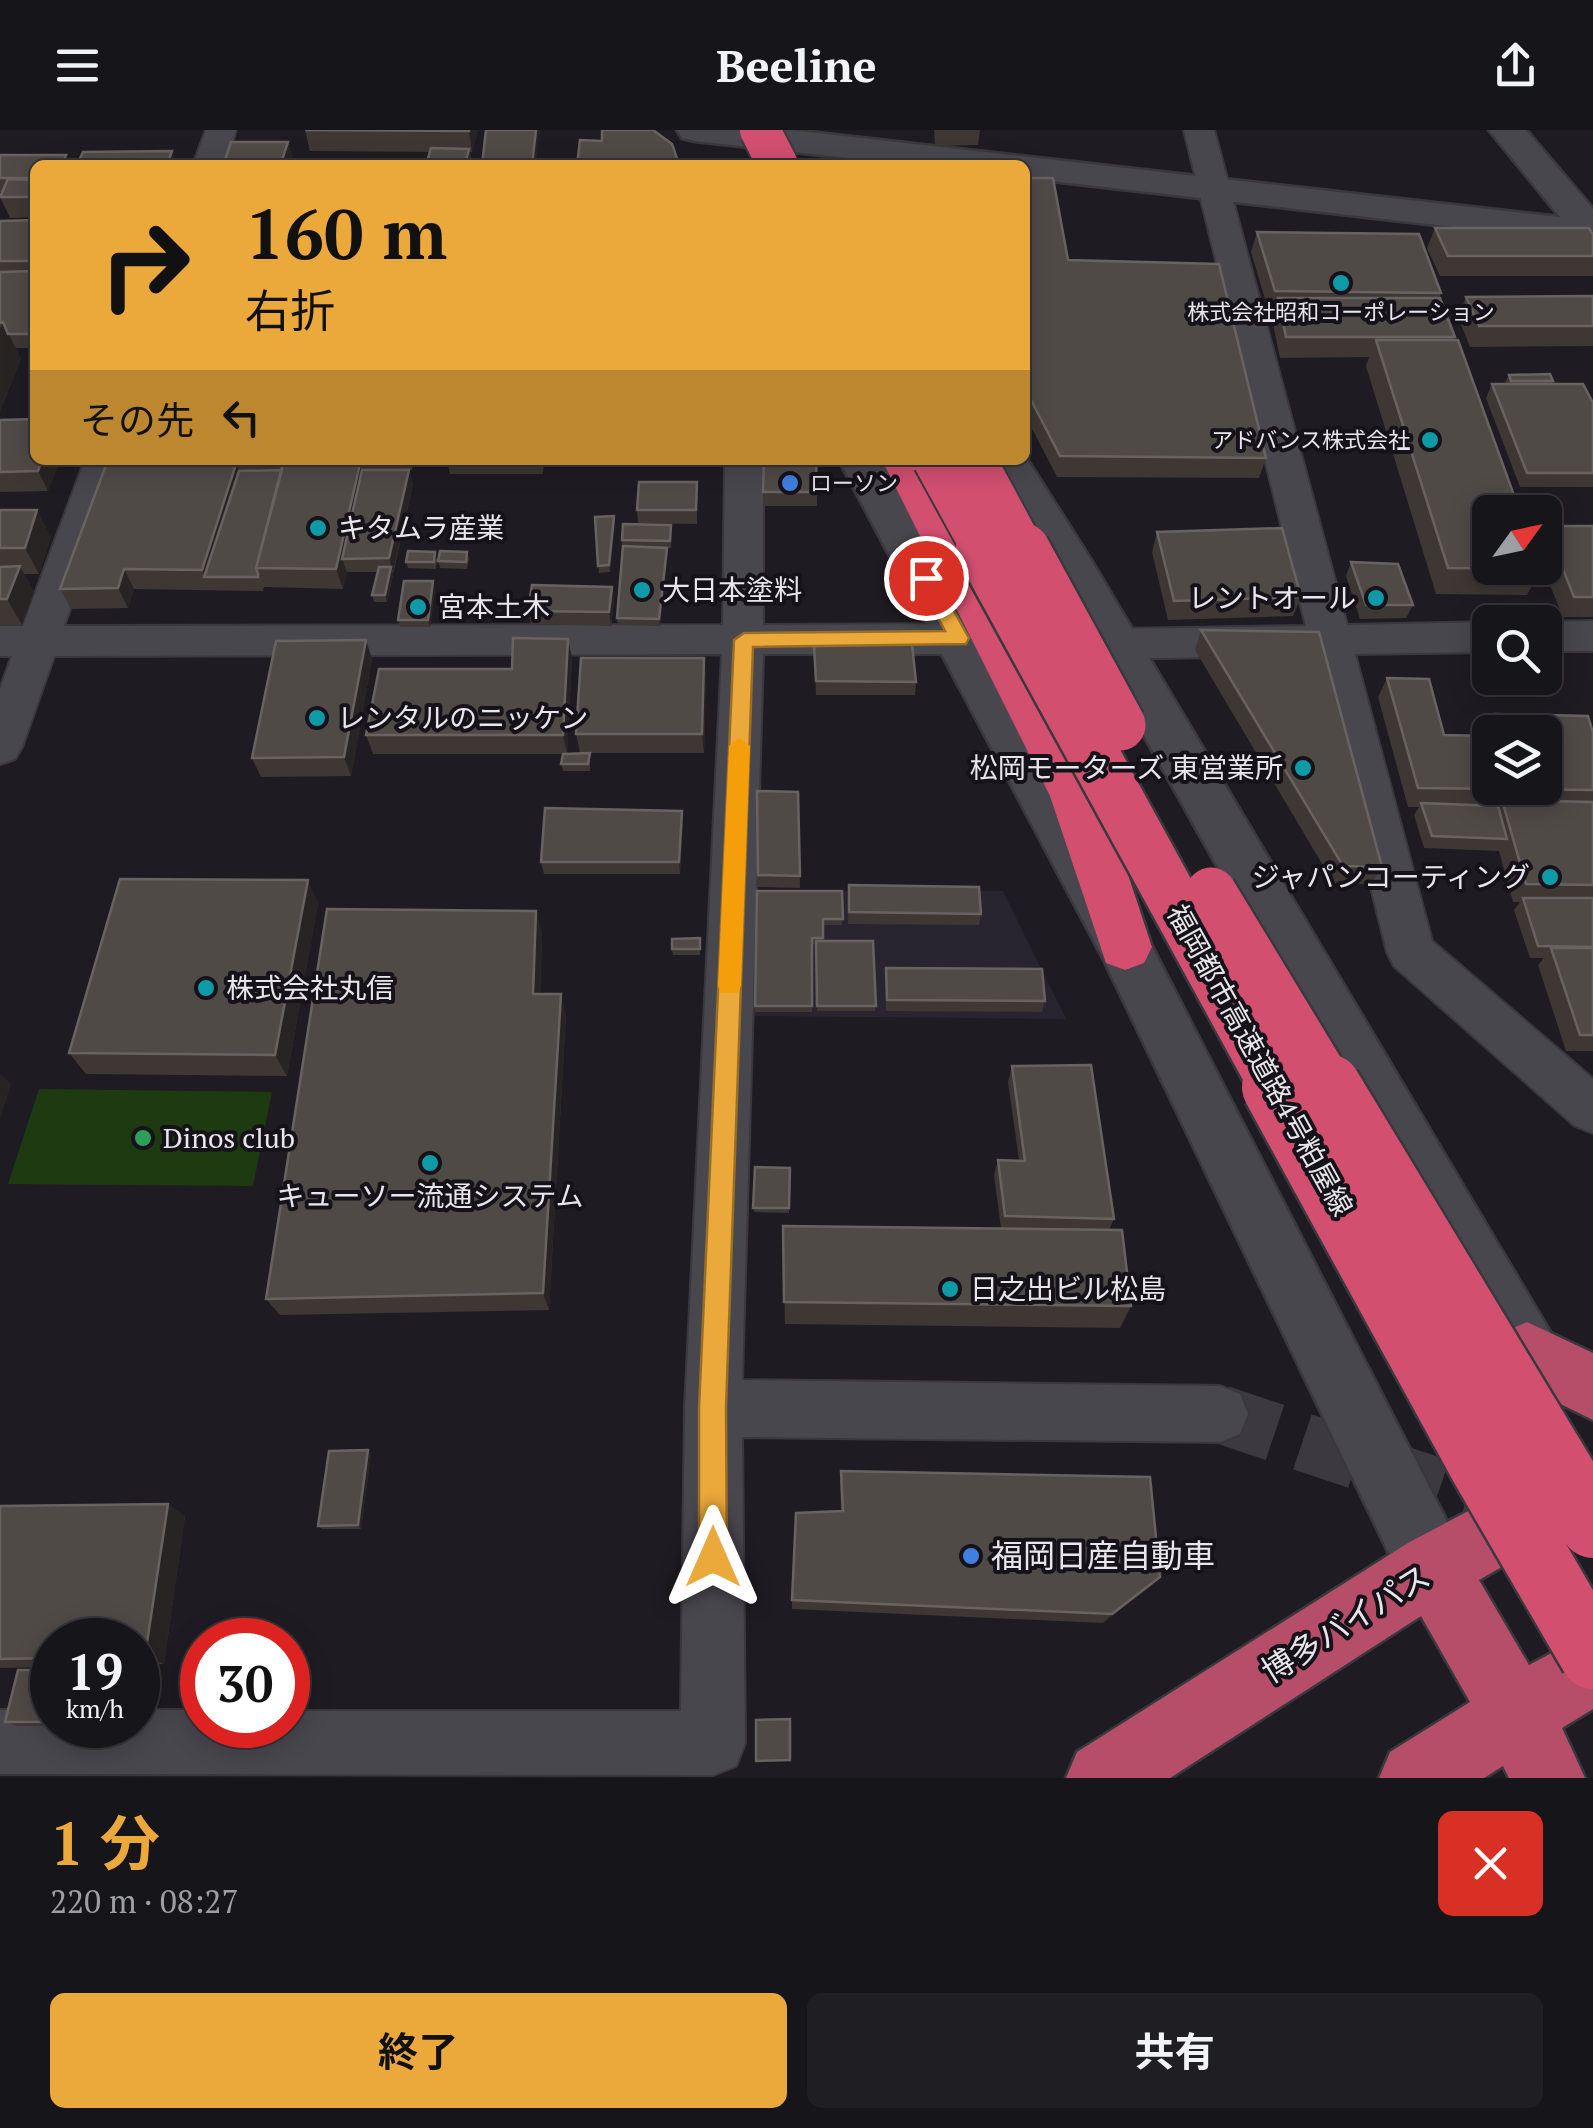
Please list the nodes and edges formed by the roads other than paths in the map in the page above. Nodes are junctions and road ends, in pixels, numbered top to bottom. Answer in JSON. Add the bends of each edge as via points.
{"nodes":[{"id":1,"x":222,"y":130,"type":"edge"},
{"id":2,"x":712,"y":130,"type":"edge"},
{"id":3,"x":760,"y":130,"type":"edge"},
{"id":4,"x":1199,"y":130,"type":"edge"},
{"id":5,"x":1507,"y":130,"type":"edge"},
{"id":6,"x":824,"y":147,"type":"edge"},
{"id":7,"x":211,"y":160,"type":"edge"},
{"id":8,"x":722,"y":160,"type":"edge"},
{"id":9,"x":748,"y":160,"type":"edge"},
{"id":10,"x":775,"y":160,"type":"edge"},
{"id":11,"x":957,"y":160,"type":"edge"},
{"id":12,"x":1030,"y":168,"type":"edge"},
{"id":13,"x":1216,"y":187,"type":"junction"},
{"id":14,"x":1593,"y":233,"type":"edge"},
{"id":15,"x":102,"y":465,"type":"edge"},
{"id":16,"x":744,"y":465,"type":"edge"},
{"id":17,"x":864,"y":465,"type":"edge"},
{"id":18,"x":907,"y":465,"type":"edge"},
{"id":19,"x":935,"y":465,"type":"edge"},
{"id":20,"x":979,"y":465,"type":"edge"},
{"id":21,"x":1009,"y":465,"type":"edge"},
{"id":22,"x":1472,"y":636,"type":"edge"},
{"id":23,"x":1562,"y":636,"type":"edge"},
{"id":24,"x":1593,"y":636,"type":"edge"},
{"id":25,"x":1330,"y":637,"type":"junction"},
{"id":26,"x":959,"y":638,"type":"junction"},
{"id":27,"x":20,"y":640,"type":"edge"},
{"id":28,"x":744,"y":640,"type":"junction"},
{"id":29,"x":1116,"y":644,"type":"junction"},
{"id":30,"x":0,"y":748,"type":"edge"},
{"id":31,"x":1124,"y":948,"type":"junction"},
{"id":32,"x":1593,"y":1110,"type":"edge"},
{"id":33,"x":1526,"y":1354,"type":"junction"},
{"id":34,"x":1593,"y":1387,"type":"edge"},
{"id":35,"x":713,"y":1408,"type":"junction"},
{"id":36,"x":1220,"y":1414,"type":"tunnel mouth"},
{"id":37,"x":1593,"y":1461,"type":"edge"},
{"id":38,"x":1593,"y":1477,"type":"edge"},
{"id":39,"x":1593,"y":1525,"type":"edge"},
{"id":40,"x":1433,"y":1568,"type":"junction"},
{"id":41,"x":1593,"y":1656,"type":"edge"},
{"id":42,"x":1593,"y":1667,"type":"edge"},
{"id":43,"x":1517,"y":1715,"type":"junction"},
{"id":44,"x":0,"y":1742,"type":"edge"},
{"id":45,"x":713,"y":1760,"type":"edge"},
{"id":46,"x":1103,"y":1778,"type":"edge"},
{"id":47,"x":1416,"y":1778,"type":"edge"},
{"id":48,"x":1548,"y":1778,"type":"edge"}],
"edges":[{"from":1,"to":7,"type":"street"},
{"from":2,"to":6,"type":"street"},
{"from":2,"to":8,"type":"street"},
{"from":2,"to":9,"type":"highway"},
{"from":3,"to":10,"type":"highway","bridge":true},
{"from":4,"to":13,"type":"street"},
{"from":5,"to":14,"type":"street"},
{"from":6,"to":11,"type":"street"},
{"from":12,"to":13,"type":"street"},
{"from":13,"to":14,"type":"street"},
{"from":13,"to":25,"type":"street"},
{"from":15,"to":27,"type":"street"},
{"from":16,"to":28,"type":"street"},
{"from":17,"to":26,"type":"street"},
{"from":18,"to":31,"type":"highway","via":[[1076,796]]},
{"from":19,"to":41,"type":"highway","name":"福岡都市高速道路4号粕屋線","bridge":true},
{"from":20,"to":39,"type":"highway","name":"福岡都市高速道路4号粕屋線","bridge":true,"via":[[1238,943]]},
{"from":21,"to":29,"type":"street"},
{"from":22,"to":25,"type":"street"},
{"from":23,"to":24,"type":"street"},
{"from":25,"to":29,"type":"street"},
{"from":25,"to":32,"type":"street","via":[[1411,952]]},
{"from":26,"to":28,"type":"street"},
{"from":26,"to":31,"type":"street"},
{"from":27,"to":28,"type":"street"},
{"from":27,"to":30,"type":"street"},
{"from":28,"to":35,"type":"street"},
{"from":29,"to":33,"type":"street"},
{"from":31,"to":40,"type":"street"},
{"from":33,"to":34,"type":"highway"},
{"from":33,"to":37,"type":"street"},
{"from":35,"to":36,"type":"street"},
{"from":35,"to":45,"type":"street"},
{"from":38,"to":40,"type":"highway","name":"博多バイパス"},
{"from":40,"to":43,"type":"highway"},
{"from":40,"to":46,"type":"highway","name":"博多バイパス"},
{"from":42,"to":43,"type":"highway"},
{"from":43,"to":47,"type":"highway"},
{"from":43,"to":48,"type":"highway"},
{"from":44,"to":45,"type":"street"}]}
